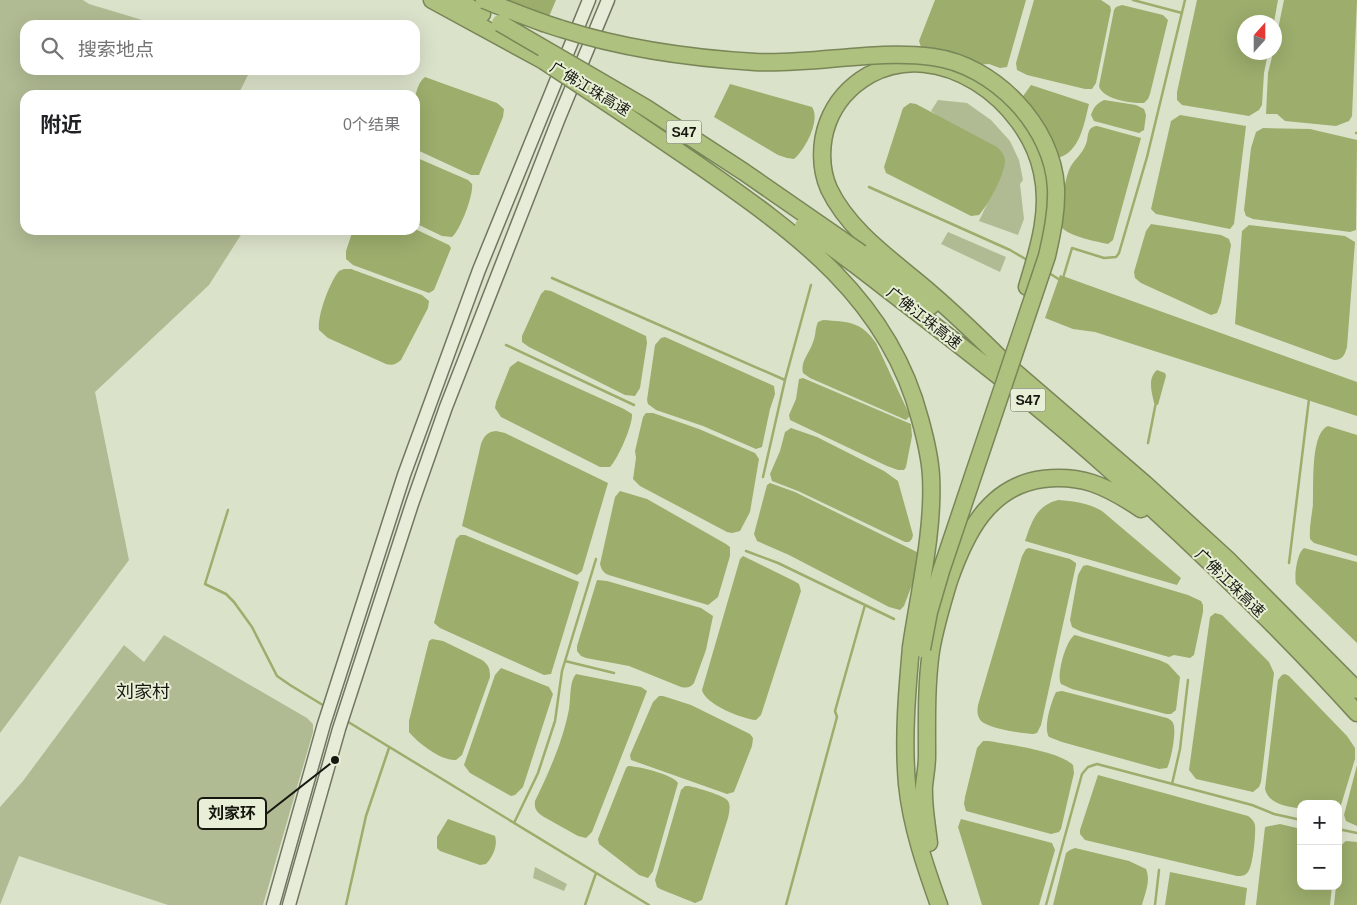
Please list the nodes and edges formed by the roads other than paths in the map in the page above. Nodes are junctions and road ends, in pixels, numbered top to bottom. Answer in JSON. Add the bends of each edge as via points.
{"nodes":[{"id":1,"x":432,"y":0,"type":"edge"},
{"id":2,"x":456,"y":0,"type":"edge"},
{"id":3,"x":484,"y":0,"type":"edge"},
{"id":4,"x":589,"y":0,"type":"edge"},
{"id":5,"x":608,"y":0,"type":"edge"},
{"id":6,"x":544,"y":61,"type":"junction"},
{"id":7,"x":862,"y":253,"type":"junction"},
{"id":8,"x":1195,"y":548,"type":"junction"},
{"id":9,"x":922,"y":649,"type":"junction"},
{"id":10,"x":1357,"y":690,"type":"edge"},
{"id":11,"x":1357,"y":712,"type":"edge"},
{"id":12,"x":273,"y":905,"type":"edge"},
{"id":13,"x":289,"y":905,"type":"edge"},
{"id":14,"x":939,"y":905,"type":"edge"},
{"id":15,"x":949,"y":905,"type":"edge"}],
"edges":[{"from":1,"to":6,"type":"highway","name":"广佛江珠高速","number":"S47"},
{"from":2,"to":7,"type":"highway","name":"广佛江珠高速","number":"S47","bridge":true,"via":[[646,108]]},
{"from":3,"to":9,"type":"highway","bridge":true,"via":[[562,30],[679,56],[756,62],[884,55],[934,57],[964,65],[989,78],[1026,113],[1051,162],[1056,188],[1054,222],[1047,256],[941,571]]},
{"from":4,"to":12,"type":"main road","via":[[480,270],[404,474],[324,724]]},
{"from":5,"to":13,"type":"main road","via":[[446,407],[339,729]]},
{"from":6,"to":7,"type":"highway","name":"广佛江珠高速","number":"S47","bridge":true,"via":[[739,182]]},
{"from":6,"to":9,"type":"highway","bridge":true,"via":[[755,204],[845,282],[881,327],[903,366],[917,404],[931,475]]},
{"from":7,"to":8,"type":"highway","name":"广佛江珠高速","number":"S47","via":[[947,335],[1109,468]]},
{"from":7,"to":9,"type":"highway","bridge":true,"via":[[855,225],[829,188],[824,168],[822,149],[825,131],[844,94],[878,70],[914,64],[932,66],[969,78],[1001,100],[1025,129],[1038,157],[1045,188],[1044,221],[1027,287],[938,554]]},
{"from":7,"to":10,"type":"highway","name":"广佛江珠高速","number":"S47","via":[[1006,364],[1145,484],[1228,559]]},
{"from":8,"to":9,"type":"highway","via":[[1115,492],[1071,478],[1033,480],[998,498],[963,543]]},
{"from":8,"to":11,"type":"highway","name":"广佛江珠高速","number":"S47"},
{"from":9,"to":14,"type":"highway","via":[[905,716],[907,784],[917,840]]},
{"from":9,"to":15,"type":"highway","via":[[915,705],[914,748],[918,790],[929,843]]}]}
